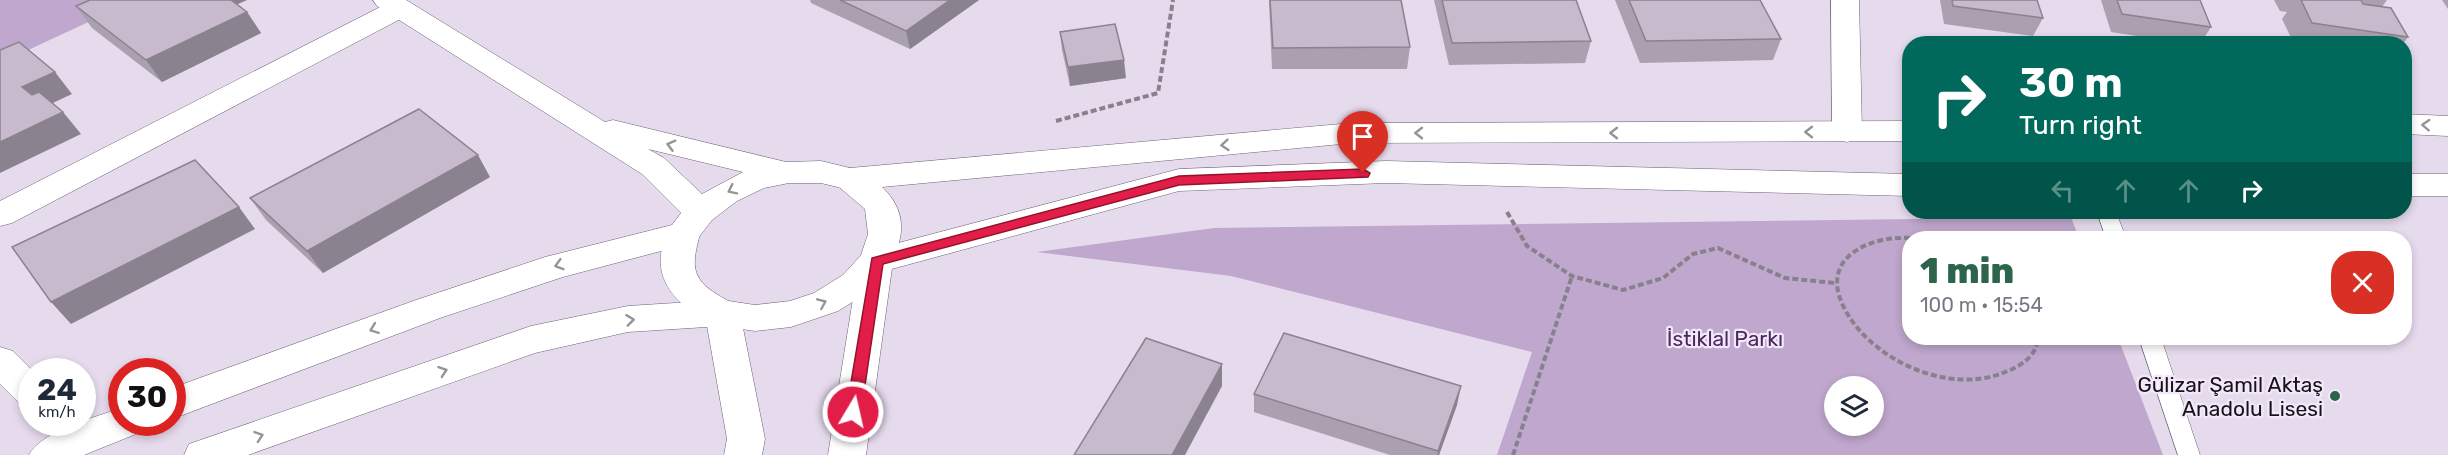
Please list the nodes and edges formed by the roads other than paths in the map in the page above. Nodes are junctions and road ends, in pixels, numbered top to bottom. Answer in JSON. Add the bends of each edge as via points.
{"nodes":[{"id":1,"x":1845,"y":0,"type":"edge"},
{"id":2,"x":393,"y":4,"type":"edge"},
{"id":3,"x":582,"y":122,"type":"junction"},
{"id":4,"x":2412,"y":124,"type":"edge"},
{"id":5,"x":2448,"y":126,"type":"edge"},
{"id":6,"x":1902,"y":131,"type":"edge"},
{"id":7,"x":1847,"y":132,"type":"junction"},
{"id":8,"x":789,"y":172,"type":"junction"},
{"id":9,"x":850,"y":179,"type":"junction"},
{"id":10,"x":1902,"y":185,"type":"edge"},
{"id":11,"x":2412,"y":185,"type":"edge"},
{"id":12,"x":2448,"y":185,"type":"edge"},
{"id":13,"x":0,"y":215,"type":"edge"},
{"id":14,"x":692,"y":223,"type":"junction"},
{"id":15,"x":876,"y":261,"type":"junction"},
{"id":16,"x":722,"y":313,"type":"junction"},
{"id":17,"x":2152,"y":345,"type":"edge"},
{"id":18,"x":0,"y":361,"type":"edge"},
{"id":19,"x":18,"y":379,"type":"edge"},
{"id":20,"x":186,"y":399,"type":"edge"},
{"id":21,"x":108,"y":427,"type":"edge"},
{"id":22,"x":62,"y":439,"type":"edge"},
{"id":23,"x":203,"y":455,"type":"edge"},
{"id":24,"x":743,"y":455,"type":"edge"},
{"id":25,"x":847,"y":455,"type":"edge"},
{"id":26,"x":2189,"y":455,"type":"edge"}],
"edges":[{"from":1,"to":7,"type":"main road"},
{"from":2,"to":3,"type":"main road"},
{"from":2,"to":13,"type":"main road"},
{"from":8,"to":3,"type":"main road","one_way":true},
{"from":3,"to":14,"type":"main road","via":[[653,166]]},
{"from":5,"to":4,"type":"main road","one_way":true},
{"from":6,"to":7,"type":"main road"},
{"from":7,"to":9,"type":"main road","one_way":true,"via":[[1352,133]]},
{"from":8,"to":9,"type":"main road","via":[[821,172]]},
{"from":8,"to":14,"type":"main road","one_way":true,"via":[[756,179],[726,193]]},
{"from":9,"to":15,"type":"main road","via":[[872,193],[884,213],[887,237]]},
{"from":10,"to":15,"type":"main road","via":[[1386,172],[1179,180]]},
{"from":11,"to":12,"type":"main road"},
{"from":14,"to":16,"type":"main road","via":[[676,258],[680,281],[696,300]]},
{"from":14,"to":20,"type":"main road","one_way":true,"via":[[428,309]]},
{"from":16,"to":15,"type":"main road","one_way":true,"via":[[755,318],[791,314],[826,302],[855,284]]},
{"from":15,"to":25,"type":"main road"},
{"from":23,"to":16,"type":"main road","one_way":true,"via":[[531,340],[628,319]]},
{"from":16,"to":24,"type":"main road","via":[[746,439]]},
{"from":17,"to":26,"type":"lane"},
{"from":18,"to":19,"type":"main road"},
{"from":21,"to":22,"type":"main road"}]}
